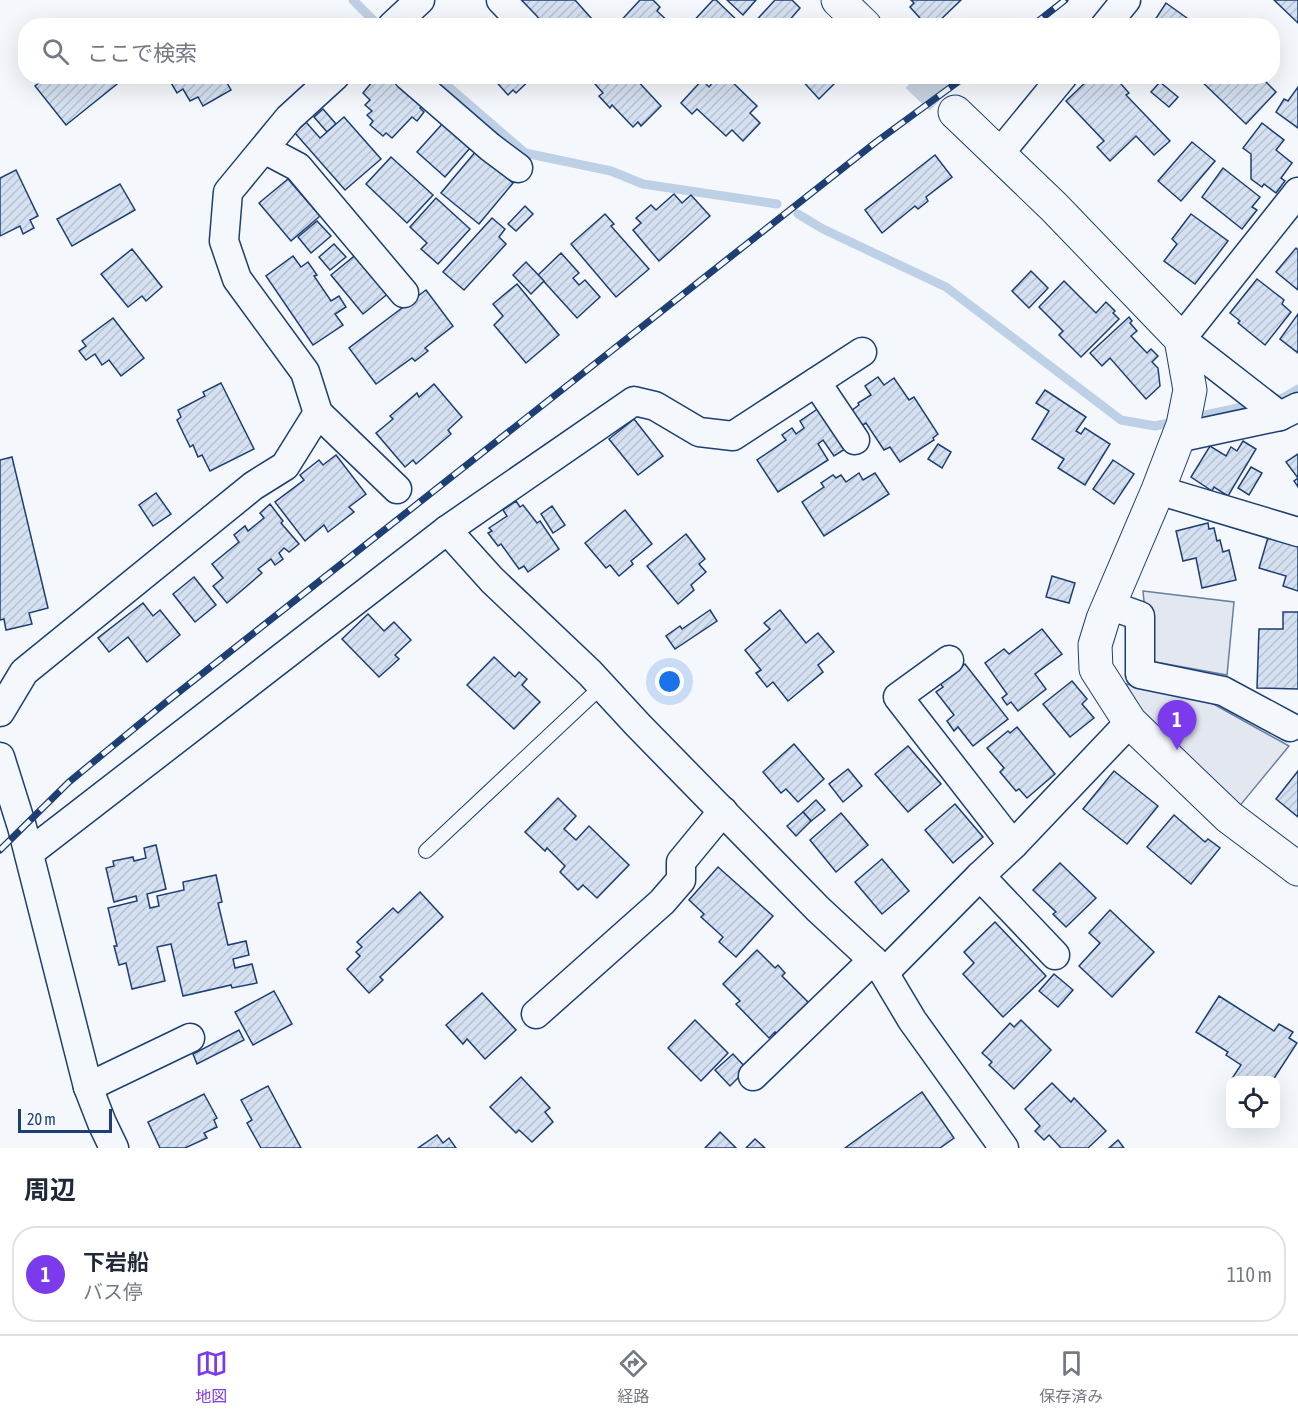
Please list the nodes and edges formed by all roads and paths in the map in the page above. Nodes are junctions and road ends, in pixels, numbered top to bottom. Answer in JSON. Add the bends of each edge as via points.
{"nodes":[{"id":1,"x":420,"y":0,"type":"edge"},
{"id":2,"x":501,"y":0,"type":"edge"},
{"id":3,"x":1126,"y":0,"type":"edge"},
{"id":4,"x":401,"y":18,"type":"edge"},
{"id":5,"x":518,"y":18,"type":"edge"},
{"id":6,"x":1111,"y":18,"type":"edge"},
{"id":7,"x":326,"y":84,"type":"edge"},
{"id":8,"x":417,"y":84,"type":"edge"},
{"id":9,"x":1056,"y":84,"type":"edge"},
{"id":10,"x":955,"y":112,"type":"tunnel mouth"},
{"id":11,"x":264,"y":149,"type":"junction"},
{"id":12,"x":999,"y":154,"type":"junction"},
{"id":13,"x":518,"y":168,"type":"dead end"},
{"id":14,"x":1293,"y":208,"type":"edge"},
{"id":15,"x":404,"y":293,"type":"dead end"},
{"id":16,"x":1181,"y":339,"type":"junction"},
{"id":17,"x":862,"y":352,"type":"dead end"},
{"id":18,"x":816,"y":382,"type":"junction"},
{"id":19,"x":1285,"y":412,"type":"edge"},
{"id":20,"x":318,"y":413,"type":"junction"},
{"id":21,"x":1183,"y":420,"type":"junction"},
{"id":22,"x":855,"y":440,"type":"dead end"},
{"id":23,"x":397,"y":489,"type":"dead end"},
{"id":24,"x":1158,"y":490,"type":"junction"},
{"id":25,"x":447,"y":530,"type":"junction"},
{"id":26,"x":1298,"y":532,"type":"edge"},
{"id":27,"x":1109,"y":605,"type":"junction"},
{"id":28,"x":949,"y":660,"type":"dead end"},
{"id":29,"x":602,"y":686,"type":"junction"},
{"id":30,"x":0,"y":712,"type":"edge"},
{"id":31,"x":1130,"y":722,"type":"junction"},
{"id":32,"x":1290,"y":727,"type":"dead end"},
{"id":33,"x":0,"y":757,"type":"edge"},
{"id":34,"x":723,"y":811,"type":"junction"},
{"id":35,"x":1013,"y":845,"type":"junction"},
{"id":36,"x":426,"y":851,"type":"dead end"},
{"id":37,"x":29,"y":853,"type":"junction"},
{"id":38,"x":1298,"y":869,"type":"edge"},
{"id":39,"x":980,"y":876,"type":"junction"},
{"id":40,"x":1055,"y":955,"type":"dead end"},
{"id":41,"x":878,"y":967,"type":"junction"},
{"id":42,"x":536,"y":1014,"type":"dead end"},
{"id":43,"x":190,"y":1038,"type":"dead end"},
{"id":44,"x":753,"y":1076,"type":"dead end"},
{"id":45,"x":88,"y":1087,"type":"junction"},
{"id":46,"x":997,"y":1145,"type":"edge"},
{"id":47,"x":114,"y":1148,"type":"edge"}],
"edges":[{"from":1,"to":4,"type":"street"},
{"from":2,"to":5,"type":"street"},
{"from":3,"to":6,"type":"street"},
{"from":7,"to":11,"type":"street","via":[[289,118]]},
{"from":8,"to":13,"type":"street"},
{"from":9,"to":12,"type":"street"},
{"from":10,"to":12,"type":"street"},
{"from":11,"to":15,"type":"street","via":[[298,167]]},
{"from":11,"to":20,"type":"street","via":[[228,192],[224,241],[237,279],[305,372]]},
{"from":12,"to":16,"type":"street"},
{"from":14,"to":16,"type":"street"},
{"from":16,"to":19,"type":"street","via":[[1244,387]]},
{"from":16,"to":21,"type":"street","via":[[1190,390]]},
{"from":17,"to":18,"type":"street"},
{"from":18,"to":22,"type":"street"},
{"from":18,"to":25,"type":"street","via":[[733,436],[699,432],[655,406],[634,401]]},
{"from":19,"to":21,"type":"street"},
{"from":20,"to":23,"type":"street"},
{"from":20,"to":30,"type":"street","via":[[285,466],[253,486],[24,672]]},
{"from":21,"to":24,"type":"street"},
{"from":24,"to":26,"type":"street"},
{"from":24,"to":27,"type":"street"},
{"from":25,"to":29,"type":"street","via":[[492,580]]},
{"from":25,"to":37,"type":"street"},
{"from":27,"to":31,"type":"street","via":[[1095,645],[1096,669]]},
{"from":27,"to":32,"type":"street","via":[[1140,616],[1140,675],[1223,691]]},
{"from":28,"to":35,"type":"street","via":[[898,697]]},
{"from":29,"to":34,"type":"street"},
{"from":29,"to":36,"type":"lane"},
{"from":31,"to":35,"type":"street"},
{"from":31,"to":38,"type":"street","via":[[1230,816]]},
{"from":33,"to":37,"type":"street"},
{"from":34,"to":41,"type":"street"},
{"from":34,"to":42,"type":"street","via":[[681,862],[681,880],[662,902]]},
{"from":35,"to":39,"type":"street"},
{"from":37,"to":45,"type":"street"},
{"from":39,"to":40,"type":"street"},
{"from":39,"to":41,"type":"street"},
{"from":41,"to":44,"type":"street"},
{"from":41,"to":46,"type":"street"},
{"from":43,"to":45,"type":"street"},
{"from":45,"to":47,"type":"street"}]}
